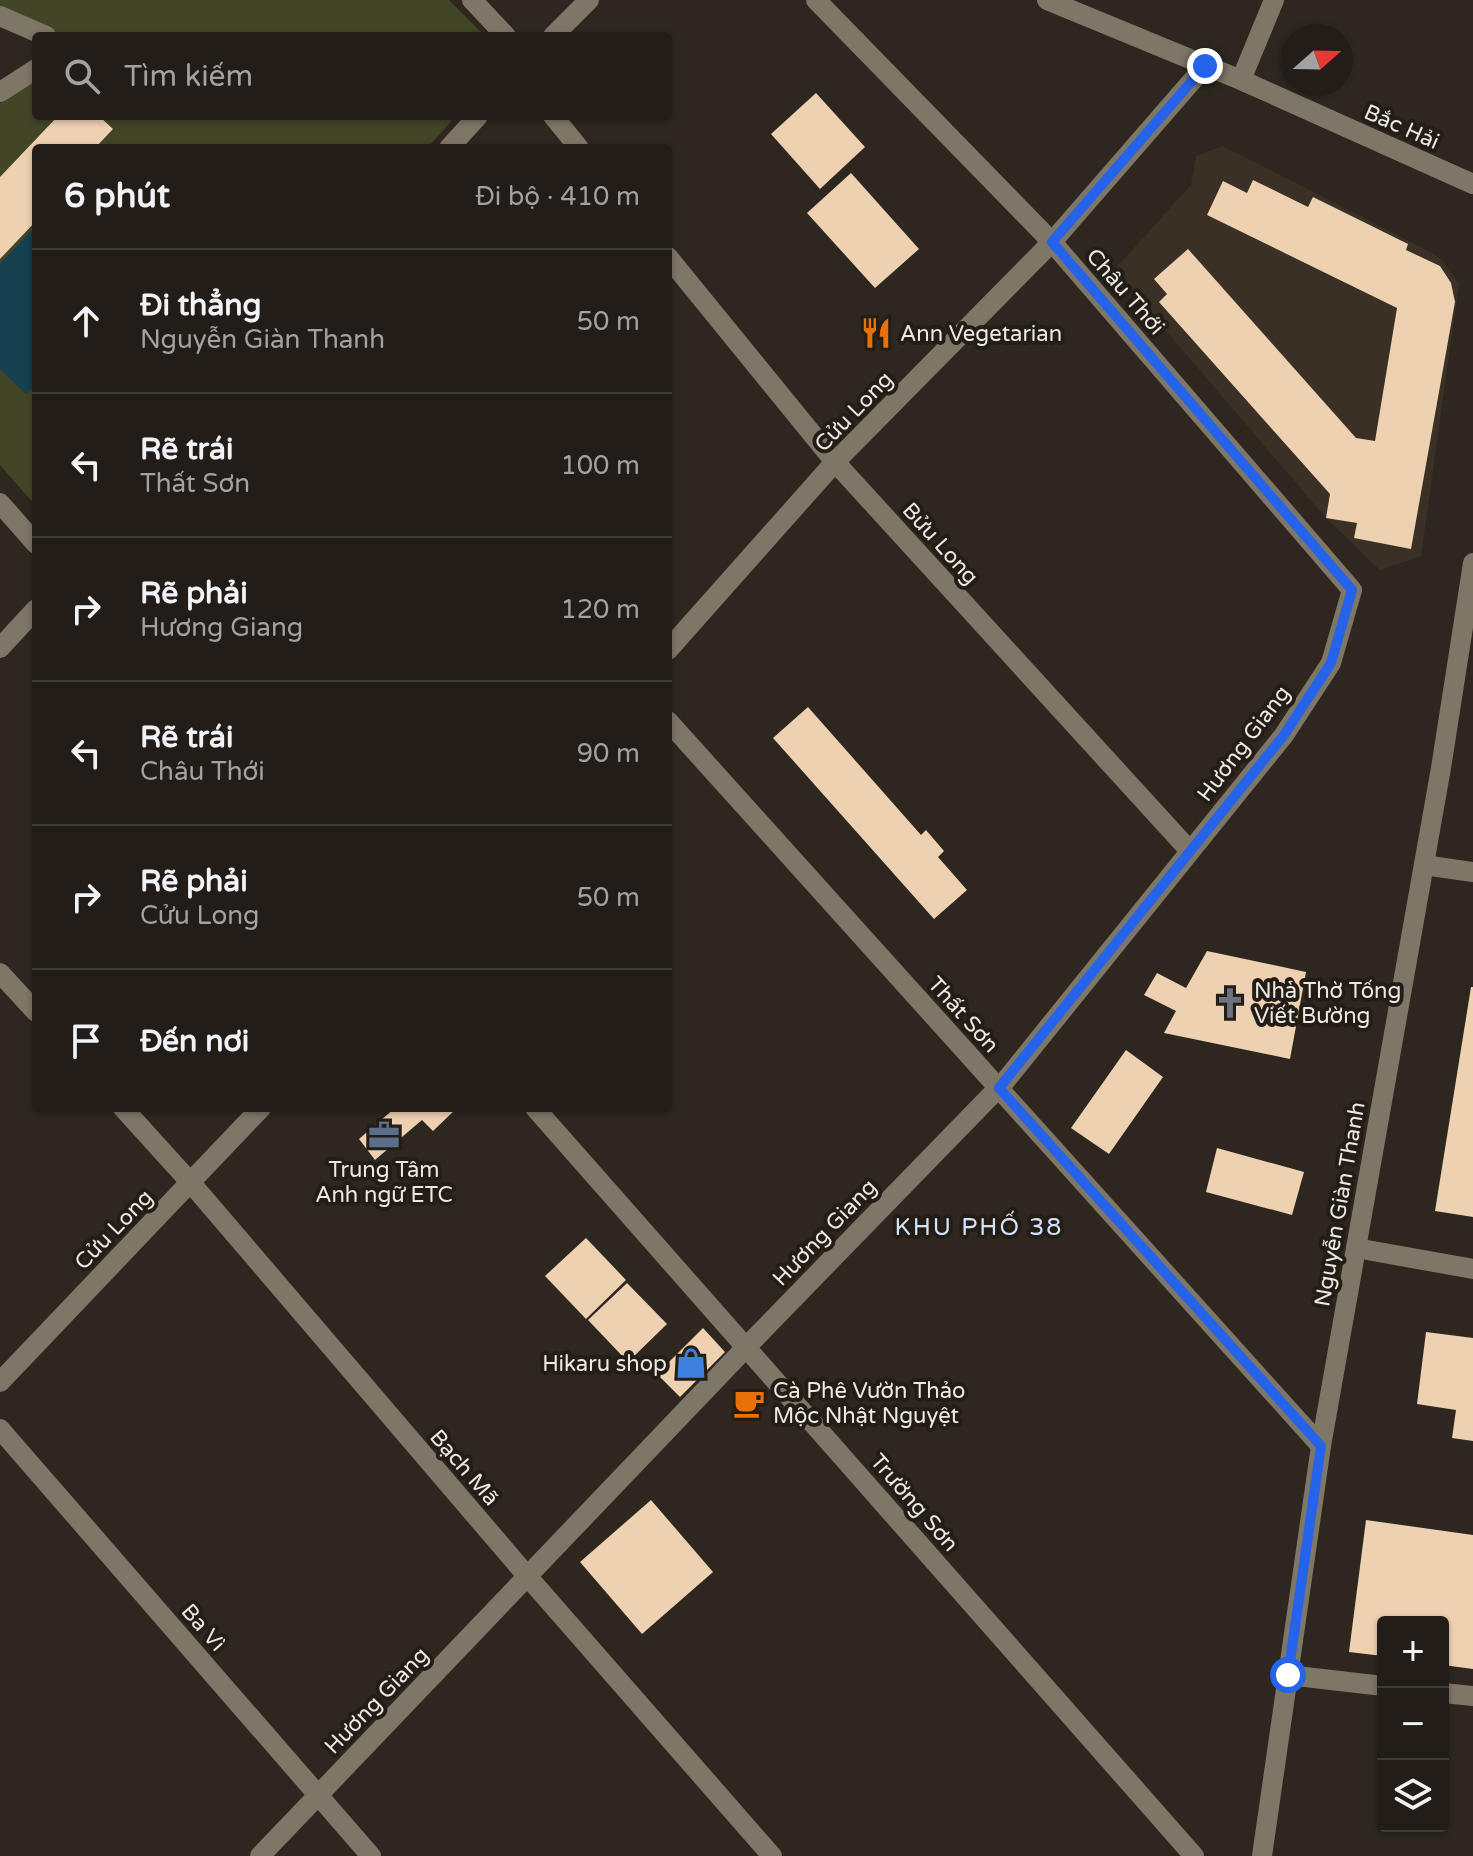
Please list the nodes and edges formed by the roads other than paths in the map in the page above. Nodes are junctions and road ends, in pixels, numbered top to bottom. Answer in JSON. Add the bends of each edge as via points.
{"nodes":[{"id":1,"x":472,"y":0,"type":"edge"},
{"id":2,"x":589,"y":0,"type":"edge"},
{"id":3,"x":816,"y":0,"type":"edge"},
{"id":4,"x":1047,"y":0,"type":"edge"},
{"id":5,"x":1274,"y":0,"type":"edge"},
{"id":6,"x":0,"y":16,"type":"edge"},
{"id":7,"x":37,"y":32,"type":"edge"},
{"id":8,"x":502,"y":32,"type":"edge"},
{"id":9,"x":557,"y":32,"type":"edge"},
{"id":10,"x":1205,"y":66,"type":"junction"},
{"id":11,"x":32,"y":72,"type":"edge"},
{"id":12,"x":1241,"y":80,"type":"junction"},
{"id":13,"x":0,"y":92,"type":"edge"},
{"id":14,"x":474,"y":120,"type":"edge"},
{"id":15,"x":556,"y":120,"type":"edge"},
{"id":16,"x":453,"y":144,"type":"edge"},
{"id":17,"x":576,"y":144,"type":"edge"},
{"id":18,"x":1473,"y":184,"type":"edge"},
{"id":19,"x":1052,"y":242,"type":"junction"},
{"id":20,"x":672,"y":262,"type":"edge"},
{"id":21,"x":835,"y":462,"type":"junction"},
{"id":22,"x":0,"y":503,"type":"edge"},
{"id":23,"x":32,"y":539,"type":"edge"},
{"id":24,"x":1473,"y":563,"type":"edge"},
{"id":25,"x":1352,"y":590,"type":"joint"},
{"id":26,"x":32,"y":613,"type":"edge"},
{"id":27,"x":672,"y":645,"type":"edge"},
{"id":28,"x":0,"y":648,"type":"edge"},
{"id":29,"x":672,"y":725,"type":"edge"},
{"id":30,"x":1190,"y":851,"type":"junction"},
{"id":31,"x":1424,"y":865,"type":"junction"},
{"id":32,"x":1473,"y":872,"type":"edge"},
{"id":33,"x":0,"y":973,"type":"edge"},
{"id":34,"x":32,"y":1008,"type":"edge"},
{"id":35,"x":999,"y":1088,"type":"junction"},
{"id":36,"x":127,"y":1112,"type":"edge"},
{"id":37,"x":257,"y":1112,"type":"edge"},
{"id":38,"x":539,"y":1112,"type":"edge"},
{"id":39,"x":191,"y":1183,"type":"junction"},
{"id":40,"x":1356,"y":1248,"type":"junction"},
{"id":41,"x":1473,"y":1269,"type":"edge"},
{"id":42,"x":747,"y":1347,"type":"junction"},
{"id":43,"x":0,"y":1382,"type":"edge"},
{"id":44,"x":0,"y":1429,"type":"edge"},
{"id":45,"x":1321,"y":1446,"type":"junction"},
{"id":46,"x":528,"y":1577,"type":"junction"},
{"id":47,"x":1288,"y":1675,"type":"junction"},
{"id":48,"x":1377,"y":1685,"type":"edge"},
{"id":49,"x":1449,"y":1694,"type":"edge"},
{"id":50,"x":1473,"y":1696,"type":"edge"},
{"id":51,"x":318,"y":1794,"type":"junction"},
{"id":52,"x":260,"y":1856,"type":"edge"},
{"id":53,"x":371,"y":1856,"type":"edge"},
{"id":54,"x":772,"y":1856,"type":"edge"},
{"id":55,"x":1194,"y":1856,"type":"edge"},
{"id":56,"x":1262,"y":1856,"type":"edge"}],
"edges":[{"from":1,"to":8,"type":"street"},
{"from":2,"to":9,"type":"street"},
{"from":3,"to":19,"type":"street","name":"Châu Thới"},
{"from":4,"to":10,"type":"street","name":"Bắc Hải"},
{"from":5,"to":12,"type":"street"},
{"from":6,"to":7,"type":"street"},
{"from":10,"to":12,"type":"street","name":"Bắc Hải"},
{"from":10,"to":19,"type":"street","name":"Cửu Long"},
{"from":11,"to":13,"type":"street"},
{"from":12,"to":18,"type":"street","name":"Bắc Hải"},
{"from":14,"to":16,"type":"street"},
{"from":15,"to":17,"type":"street"},
{"from":19,"to":21,"type":"street","name":"Cửu Long"},
{"from":19,"to":25,"type":"street","name":"Châu Thới"},
{"from":20,"to":21,"type":"street","name":"Bửu Long"},
{"from":21,"to":27,"type":"street","name":"Cửu Long"},
{"from":21,"to":30,"type":"street","name":"Bửu Long"},
{"from":22,"to":23,"type":"street"},
{"from":24,"to":31,"type":"street","name":"Nguyễn Giàn Thanh"},
{"from":25,"to":30,"type":"street","name":"Hương Giang","via":[[1331,663],[1284,735]]},
{"from":26,"to":28,"type":"street"},
{"from":29,"to":35,"type":"street","name":"Thất Sơn"},
{"from":30,"to":35,"type":"street","name":"Hương Giang"},
{"from":31,"to":32,"type":"street"},
{"from":31,"to":40,"type":"street","name":"Nguyễn Giàn Thanh"},
{"from":33,"to":34,"type":"street"},
{"from":35,"to":42,"type":"street","name":"Hương Giang"},
{"from":35,"to":45,"type":"street","name":"Thất Sơn"},
{"from":36,"to":39,"type":"street","name":"Bạch Mã"},
{"from":37,"to":39,"type":"street","name":"Cửu Long"},
{"from":38,"to":42,"type":"street","name":"Trường Sơn"},
{"from":39,"to":43,"type":"street","name":"Cửu Long"},
{"from":39,"to":46,"type":"street","name":"Bạch Mã"},
{"from":40,"to":41,"type":"street"},
{"from":40,"to":45,"type":"street","name":"Nguyễn Giàn Thanh"},
{"from":42,"to":46,"type":"street","name":"Hương Giang"},
{"from":42,"to":55,"type":"street","name":"Trường Sơn"},
{"from":44,"to":51,"type":"street","name":"Ba Vì"},
{"from":45,"to":47,"type":"street","name":"Nguyễn Giàn Thanh"},
{"from":46,"to":51,"type":"street","name":"Hương Giang"},
{"from":46,"to":54,"type":"street","name":"Bạch Mã"},
{"from":47,"to":48,"type":"street"},
{"from":47,"to":56,"type":"street","name":"Nguyễn Giàn Thanh"},
{"from":49,"to":50,"type":"street"},
{"from":51,"to":52,"type":"street","name":"Hương Giang"},
{"from":51,"to":53,"type":"street","name":"Ba Vì"}]}
